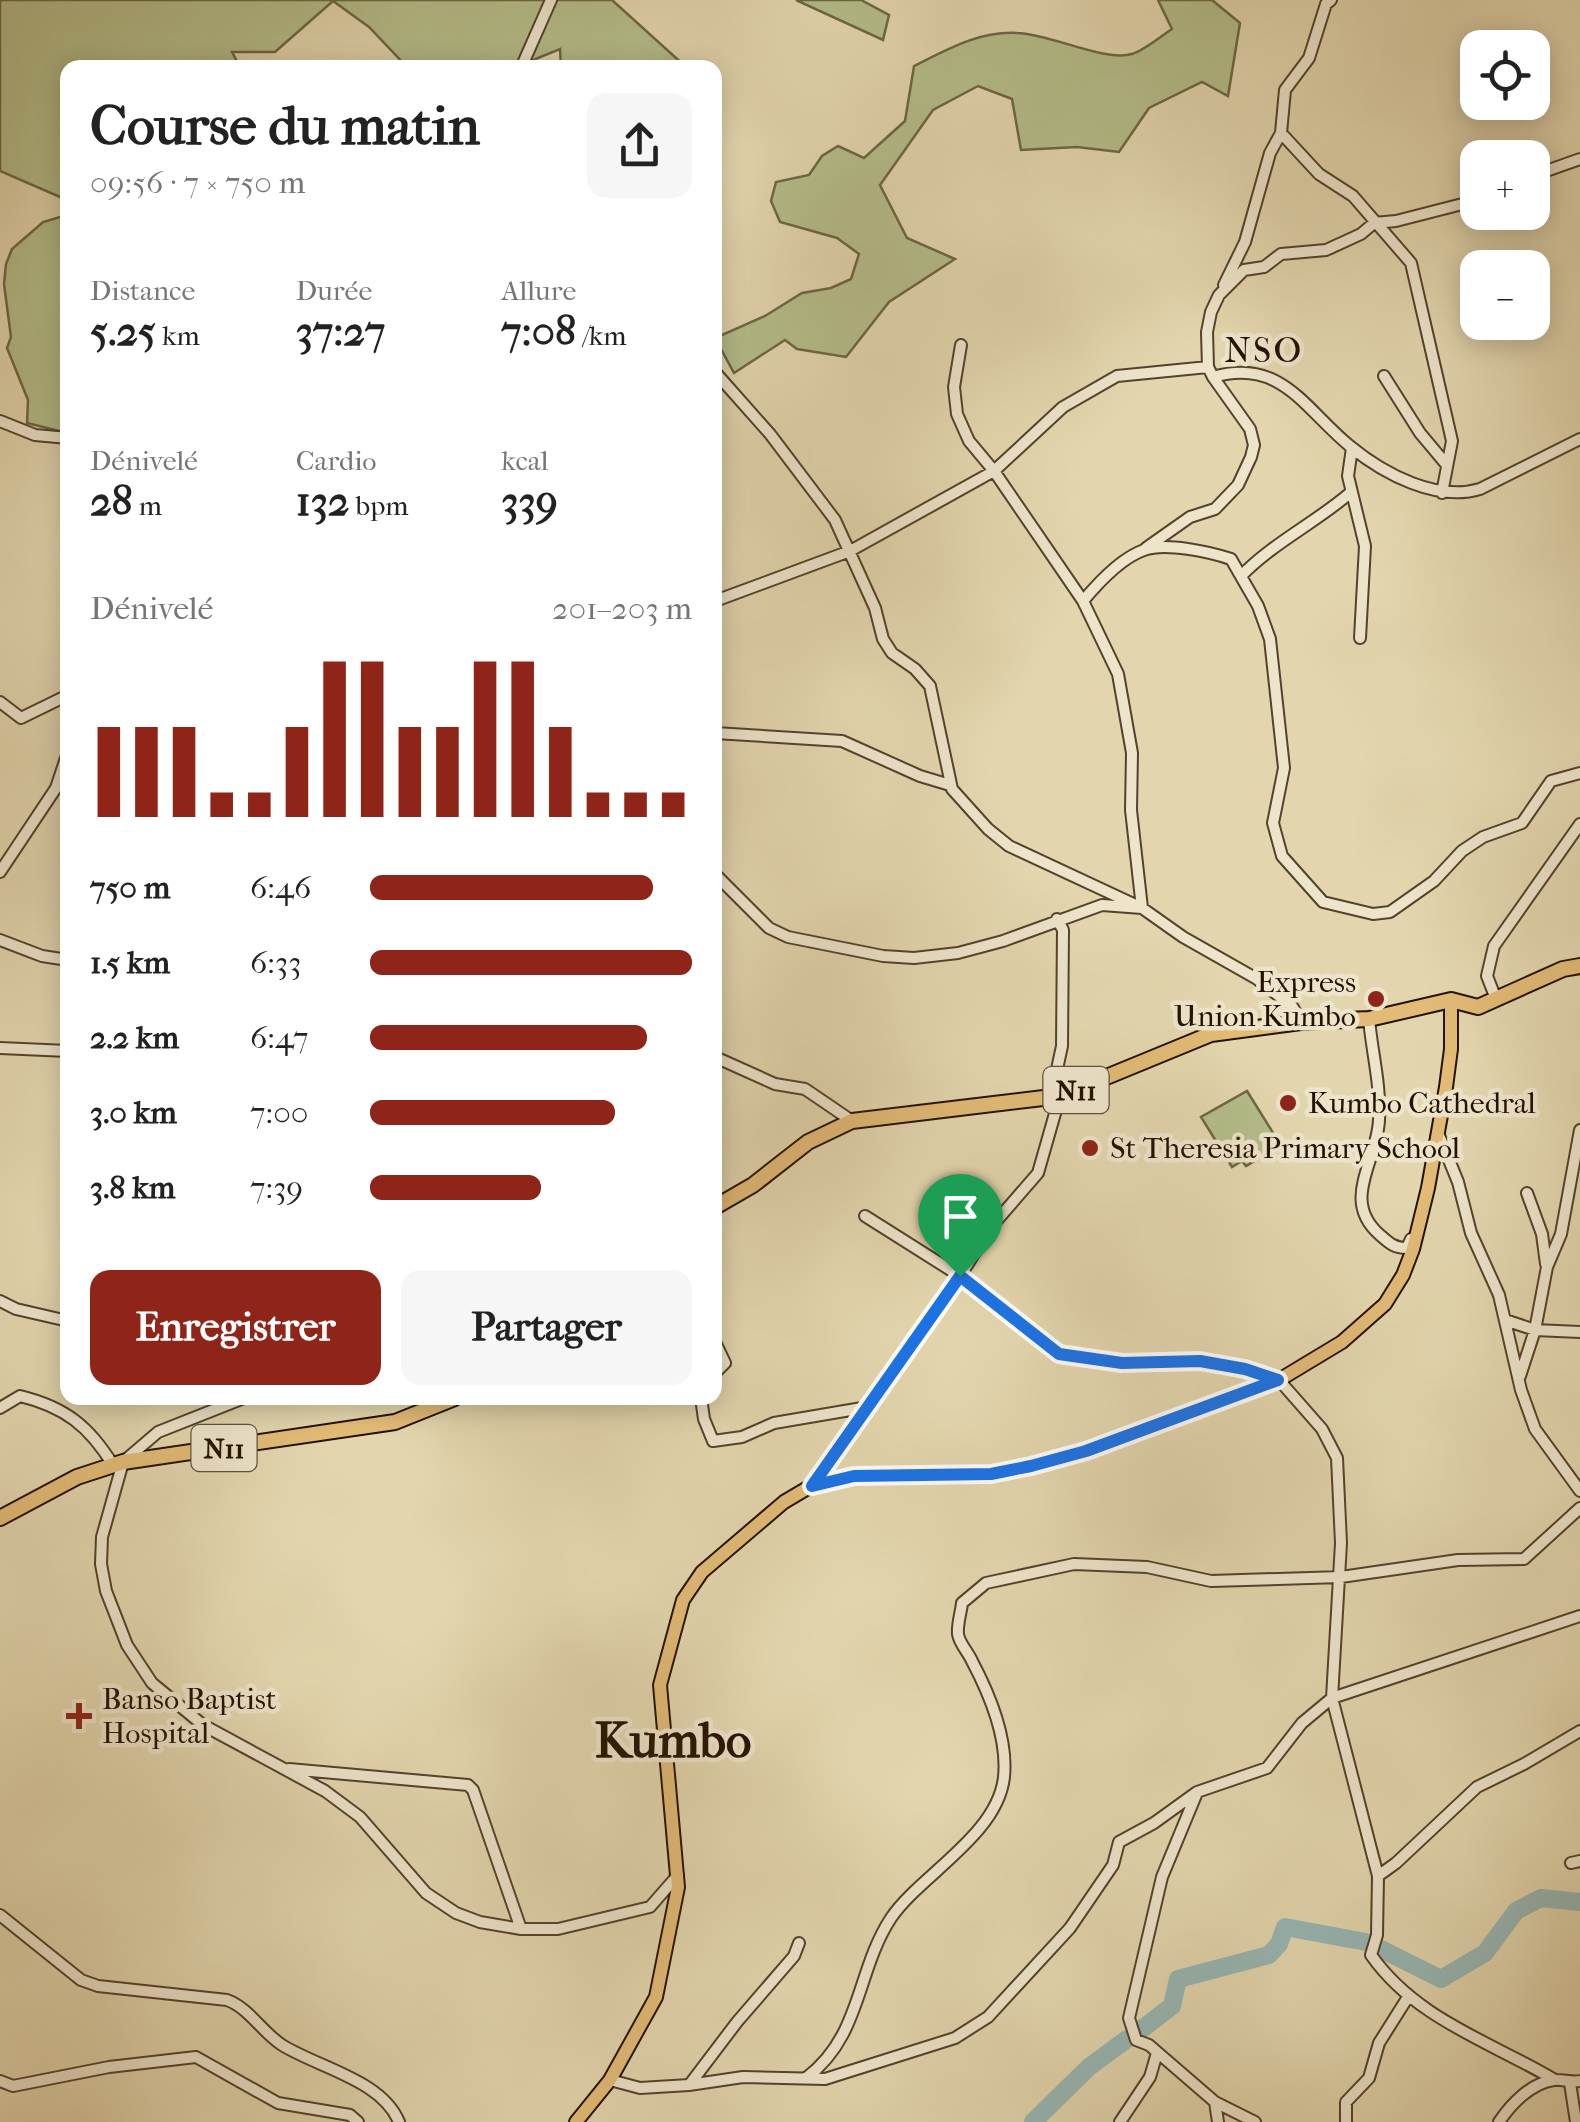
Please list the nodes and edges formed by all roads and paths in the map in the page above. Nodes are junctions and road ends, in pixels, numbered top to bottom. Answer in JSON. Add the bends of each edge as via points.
{"nodes":[{"id":1,"x":552,"y":0,"type":"edge"},
{"id":2,"x":1327,"y":1,"type":"edge"},
{"id":3,"x":525,"y":60,"type":"edge"},
{"id":4,"x":1281,"y":134,"type":"junction"},
{"id":5,"x":1580,"y":159,"type":"edge"},
{"id":6,"x":1550,"y":170,"type":"edge"},
{"id":7,"x":1460,"y":204,"type":"edge"},
{"id":8,"x":1374,"y":222,"type":"junction"},
{"id":9,"x":1220,"y":295,"type":"junction"},
{"id":10,"x":961,"y":345,"type":"dead end"},
{"id":11,"x":1210,"y":372,"type":"junction"},
{"id":12,"x":1384,"y":376,"type":"dead end"},
{"id":13,"x":722,"y":380,"type":"edge"},
{"id":14,"x":0,"y":421,"type":"edge"},
{"id":15,"x":60,"y":437,"type":"edge"},
{"id":16,"x":1580,"y":439,"type":"edge"},
{"id":17,"x":1352,"y":448,"type":"junction"},
{"id":18,"x":1446,"y":464,"type":"junction"},
{"id":19,"x":994,"y":472,"type":"junction"},
{"id":20,"x":1350,"y":493,"type":"junction"},
{"id":21,"x":1442,"y":493,"type":"junction"},
{"id":22,"x":1145,"y":549,"type":"junction"},
{"id":23,"x":850,"y":551,"type":"junction"},
{"id":24,"x":1241,"y":576,"type":"junction"},
{"id":25,"x":722,"y":598,"type":"edge"},
{"id":26,"x":1083,"y":602,"type":"junction"},
{"id":27,"x":1360,"y":638,"type":"dead end"},
{"id":28,"x":60,"y":699,"type":"edge"},
{"id":29,"x":0,"y":702,"type":"edge"},
{"id":30,"x":722,"y":732,"type":"edge"},
{"id":31,"x":1580,"y":773,"type":"edge"},
{"id":32,"x":60,"y":776,"type":"edge"},
{"id":33,"x":950,"y":785,"type":"junction"},
{"id":34,"x":1580,"y":824,"type":"edge"},
{"id":35,"x":0,"y":872,"type":"edge"},
{"id":36,"x":722,"y":881,"type":"edge"},
{"id":37,"x":1142,"y":908,"type":"junction"},
{"id":38,"x":1057,"y":919,"type":"junction"},
{"id":39,"x":0,"y":931,"type":"edge"},
{"id":40,"x":4,"y":941,"type":"edge"},
{"id":41,"x":60,"y":959,"type":"edge"},
{"id":42,"x":1580,"y":966,"type":"edge"},
{"id":43,"x":1451,"y":1000,"type":"junction"},
{"id":44,"x":1496,"y":1000,"type":"junction"},
{"id":45,"x":1369,"y":1019,"type":"junction"},
{"id":46,"x":1301,"y":1022,"type":"junction"},
{"id":47,"x":0,"y":1048,"type":"edge"},
{"id":48,"x":60,"y":1051,"type":"edge"},
{"id":49,"x":722,"y":1061,"type":"edge"},
{"id":50,"x":1055,"y":1096,"type":"junction"},
{"id":51,"x":852,"y":1121,"type":"junction"},
{"id":52,"x":1437,"y":1130,"type":"junction"},
{"id":53,"x":1580,"y":1130,"type":"edge"},
{"id":54,"x":1528,"y":1193,"type":"dead end"},
{"id":55,"x":722,"y":1204,"type":"edge"},
{"id":56,"x":864,"y":1216,"type":"dead end"},
{"id":57,"x":1418,"y":1225,"type":"junction"},
{"id":58,"x":1547,"y":1267,"type":"junction"},
{"id":59,"x":960,"y":1276,"type":"junction"},
{"id":60,"x":0,"y":1301,"type":"edge"},
{"id":61,"x":60,"y":1319,"type":"edge"},
{"id":62,"x":1505,"y":1320,"type":"junction"},
{"id":63,"x":1535,"y":1330,"type":"junction"},
{"id":64,"x":1580,"y":1332,"type":"edge"},
{"id":65,"x":1278,"y":1380,"type":"junction"},
{"id":66,"x":1519,"y":1380,"type":"junction"},
{"id":67,"x":226,"y":1405,"type":"edge"},
{"id":68,"x":438,"y":1405,"type":"edge"},
{"id":69,"x":702,"y":1405,"type":"edge"},
{"id":70,"x":868,"y":1407,"type":"junction"},
{"id":71,"x":0,"y":1408,"type":"edge"},
{"id":72,"x":118,"y":1463,"type":"junction"},
{"id":73,"x":812,"y":1486,"type":"junction"},
{"id":74,"x":1580,"y":1491,"type":"edge"},
{"id":75,"x":1580,"y":1508,"type":"edge"},
{"id":76,"x":0,"y":1518,"type":"edge"},
{"id":77,"x":1341,"y":1577,"type":"junction"},
{"id":78,"x":1580,"y":1616,"type":"edge"},
{"id":79,"x":1332,"y":1698,"type":"junction"},
{"id":80,"x":1580,"y":1731,"type":"edge"},
{"id":81,"x":283,"y":1768,"type":"junction"},
{"id":82,"x":1197,"y":1792,"type":"junction"},
{"id":83,"x":678,"y":1875,"type":"junction"},
{"id":84,"x":1378,"y":1876,"type":"junction"},
{"id":85,"x":650,"y":1907,"type":"junction"},
{"id":86,"x":0,"y":1914,"type":"edge"},
{"id":87,"x":672,"y":1918,"type":"junction"},
{"id":88,"x":521,"y":1929,"type":"junction"},
{"id":89,"x":799,"y":1942,"type":"dead end"},
{"id":90,"x":1408,"y":1997,"type":"junction"},
{"id":91,"x":1157,"y":2053,"type":"junction"},
{"id":92,"x":806,"y":2078,"type":"junction"},
{"id":93,"x":610,"y":2080,"type":"junction"},
{"id":94,"x":1555,"y":2080,"type":"junction"},
{"id":95,"x":0,"y":2081,"type":"edge"},
{"id":96,"x":1575,"y":2082,"type":"edge"},
{"id":97,"x":689,"y":2085,"type":"junction"},
{"id":98,"x":1216,"y":2102,"type":"junction"},
{"id":99,"x":358,"y":2122,"type":"edge"},
{"id":100,"x":399,"y":2122,"type":"edge"},
{"id":101,"x":576,"y":2122,"type":"edge"},
{"id":102,"x":1120,"y":2122,"type":"edge"},
{"id":103,"x":1218,"y":2122,"type":"edge"},
{"id":104,"x":1255,"y":2122,"type":"edge"},
{"id":105,"x":1346,"y":2122,"type":"edge"},
{"id":106,"x":1499,"y":2122,"type":"edge"},
{"id":107,"x":1576,"y":2122,"type":"edge"}],
"edges":[{"from":1,"to":3,"type":"street"},
{"from":2,"to":4,"type":"street","via":[[1309,58],[1285,90]]},
{"from":4,"to":8,"type":"street"},
{"from":4,"to":9,"type":"street"},
{"from":5,"to":6,"type":"street"},
{"from":7,"to":8,"type":"street"},
{"from":8,"to":9,"type":"street","via":[[1326,250],[1281,254],[1264,267],[1244,270]]},
{"from":8,"to":18,"type":"street","via":[[1411,264],[1420,293],[1452,442]]},
{"from":9,"to":11,"type":"street","via":[[1206,332]]},
{"from":10,"to":19,"type":"street","via":[[957,414]]},
{"from":11,"to":17,"type":"street","via":[[1272,378],[1294,390]]},
{"from":11,"to":19,"type":"street","via":[[1117,376],[1063,407]]},
{"from":11,"to":22,"type":"street","via":[[1250,429],[1251,457],[1238,485],[1214,509],[1190,517]]},
{"from":12,"to":18,"type":"street"},
{"from":13,"to":23,"type":"street","via":[[835,520]]},
{"from":14,"to":15,"type":"street"},
{"from":16,"to":21,"type":"street","via":[[1480,488]]},
{"from":17,"to":20,"type":"street"},
{"from":17,"to":21,"type":"street"},
{"from":18,"to":21,"type":"street"},
{"from":19,"to":23,"type":"street"},
{"from":19,"to":26,"type":"street"},
{"from":20,"to":24,"type":"street"},
{"from":20,"to":27,"type":"street","via":[[1365,546]]},
{"from":22,"to":24,"type":"street","via":[[1205,550],[1230,559]]},
{"from":22,"to":26,"type":"street","via":[[1101,580]]},
{"from":23,"to":25,"type":"street"},
{"from":23,"to":33,"type":"street","via":[[882,639],[930,686]]},
{"from":24,"to":31,"type":"street","via":[[1270,639],[1280,712],[1284,768],[1273,823],[1282,856],[1323,902],[1390,912],[1434,881],[1462,850],[1522,823],[1551,781]]},
{"from":26,"to":37,"type":"street","via":[[1118,674],[1128,719]]},
{"from":28,"to":29,"type":"street","via":[[21,718]]},
{"from":30,"to":33,"type":"street","via":[[842,741]]},
{"from":32,"to":35,"type":"street"},
{"from":33,"to":37,"type":"street","via":[[1009,846]]},
{"from":34,"to":44,"type":"street","via":[[1494,946],[1487,976]]},
{"from":36,"to":38,"type":"street","via":[[769,928],[788,937],[883,956],[958,953]]},
{"from":37,"to":38,"type":"street","via":[[1102,905]]},
{"from":37,"to":46,"type":"street","via":[[1257,978]]},
{"from":38,"to":50,"type":"street","via":[[1063,930],[1062,1046]]},
{"from":39,"to":40,"type":"street"},
{"from":40,"to":41,"type":"street"},
{"from":42,"to":44,"type":"highway","number":"N11"},
{"from":43,"to":44,"type":"highway","number":"N11","via":[[1478,1007]]},
{"from":43,"to":45,"type":"highway","number":"N11"},
{"from":43,"to":52,"type":"main road","via":[[1451,1049]]},
{"from":45,"to":46,"type":"highway","number":"N11"},
{"from":45,"to":57,"type":"street","via":[[1379,1124],[1359,1203],[1366,1223],[1395,1248],[1406,1248]]},
{"from":46,"to":50,"type":"highway","number":"N11","via":[[1211,1034]]},
{"from":47,"to":48,"type":"street"},
{"from":49,"to":51,"type":"street","via":[[774,1084],[805,1089]]},
{"from":50,"to":51,"type":"highway","number":"N11"},
{"from":50,"to":59,"type":"street","via":[[1038,1173]]},
{"from":51,"to":55,"type":"highway","number":"N11","via":[[808,1142]]},
{"from":52,"to":57,"type":"main road"},
{"from":52,"to":62,"type":"street"},
{"from":53,"to":58,"type":"street"},
{"from":54,"to":58,"type":"street"},
{"from":56,"to":59,"type":"street"},
{"from":57,"to":65,"type":"main road","via":[[1386,1304],[1342,1342]]},
{"from":58,"to":63,"type":"street"},
{"from":59,"to":65,"type":"street","via":[[1059,1354],[1122,1363],[1200,1361]]},
{"from":59,"to":70,"type":"street"},
{"from":60,"to":61,"type":"street"},
{"from":62,"to":63,"type":"street"},
{"from":62,"to":66,"type":"street"},
{"from":63,"to":64,"type":"street"},
{"from":63,"to":66,"type":"street"},
{"from":65,"to":73,"type":"main road","via":[[1031,1466],[991,1474],[854,1476]]},
{"from":65,"to":77,"type":"street","via":[[1322,1429],[1337,1458]]},
{"from":66,"to":74,"type":"street","via":[[1534,1429]]},
{"from":67,"to":72,"type":"street","via":[[158,1432]]},
{"from":68,"to":72,"type":"highway","number":"N11","via":[[396,1422]]},
{"from":69,"to":70,"type":"street","via":[[713,1440]]},
{"from":70,"to":73,"type":"street"},
{"from":71,"to":72,"type":"street","via":[[20,1396],[46,1403],[94,1434]]},
{"from":72,"to":76,"type":"highway","number":"N11"},
{"from":72,"to":81,"type":"street","via":[[101,1564],[138,1665],[202,1726]]},
{"from":73,"to":83,"type":"main road","via":[[738,1538],[683,1600],[660,1694]]},
{"from":75,"to":77,"type":"street","via":[[1524,1559],[1458,1560]]},
{"from":77,"to":79,"type":"street"},
{"from":77,"to":92,"type":"street","via":[[1211,1581],[1146,1567],[1074,1564],[986,1583],[962,1603],[958,1636],[1005,1748],[1004,1782],[956,1856],[892,1916],[832,2057]]},
{"from":78,"to":79,"type":"street"},
{"from":79,"to":82,"type":"street","via":[[1302,1722],[1267,1768]]},
{"from":79,"to":84,"type":"street"},
{"from":80,"to":84,"type":"street","via":[[1477,1786]]},
{"from":81,"to":88,"type":"street","via":[[360,1817],[426,1893],[456,1913]]},
{"from":81,"to":88,"type":"street","via":[[468,1785]]},
{"from":82,"to":91,"type":"street","via":[[1162,1877],[1129,2018],[1136,2040]]},
{"from":82,"to":92,"type":"street","via":[[1119,1842],[1113,1865],[1070,1928],[988,2017],[955,2038],[846,2075]]},
{"from":83,"to":85,"type":"street"},
{"from":83,"to":87,"type":"main road"},
{"from":84,"to":90,"type":"street","via":[[1378,1935],[1370,1955]]},
{"from":85,"to":87,"type":"street"},
{"from":85,"to":88,"type":"street","via":[[558,1930]]},
{"from":86,"to":100,"type":"street","via":[[81,1980],[238,2004],[285,2046],[392,2103]]},
{"from":87,"to":93,"type":"main road","via":[[656,1997]]},
{"from":89,"to":97,"type":"street"},
{"from":90,"to":94,"type":"street"},
{"from":90,"to":105,"type":"street","via":[[1379,2042],[1369,2078],[1346,2102]]},
{"from":91,"to":98,"type":"street"},
{"from":91,"to":102,"type":"street","via":[[1150,2077]]},
{"from":92,"to":97,"type":"street","via":[[743,2076]]},
{"from":93,"to":97,"type":"street","via":[[640,2088]]},
{"from":93,"to":101,"type":"main road"},
{"from":94,"to":96,"type":"street"},
{"from":94,"to":106,"type":"street","via":[[1516,2100]]},
{"from":95,"to":99,"type":"street","via":[[13,2086],[196,2058],[278,2103]]},
{"from":96,"to":107,"type":"street"},
{"from":98,"to":103,"type":"street"},
{"from":98,"to":104,"type":"street"}]}
